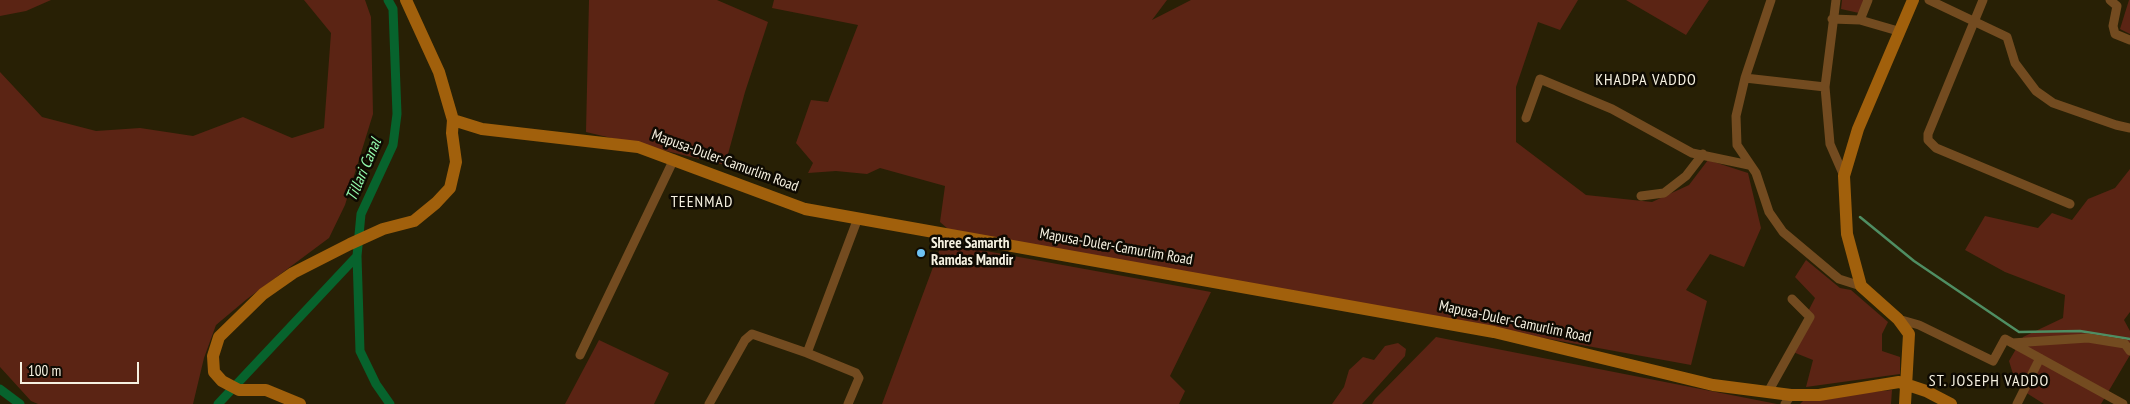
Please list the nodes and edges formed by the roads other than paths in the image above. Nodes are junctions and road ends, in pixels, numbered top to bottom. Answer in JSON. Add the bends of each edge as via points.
{"nodes":[{"id":1,"x":406,"y":0,"type":"edge"},
{"id":2,"x":1771,"y":0,"type":"edge"},
{"id":3,"x":1836,"y":0,"type":"edge"},
{"id":4,"x":1868,"y":0,"type":"edge"},
{"id":5,"x":1913,"y":0,"type":"edge"},
{"id":6,"x":1929,"y":0,"type":"edge"},
{"id":7,"x":1983,"y":0,"type":"edge"},
{"id":8,"x":2110,"y":0,"type":"edge"},
{"id":9,"x":1832,"y":19,"type":"junction"},
{"id":10,"x":1860,"y":20,"type":"junction"},
{"id":11,"x":1974,"y":20,"type":"junction"},
{"id":12,"x":1898,"y":31,"type":"junction"},
{"id":13,"x":2130,"y":40,"type":"edge"},
{"id":14,"x":1745,"y":78,"type":"junction"},
{"id":15,"x":1825,"y":87,"type":"junction"},
{"id":16,"x":1526,"y":118,"type":"dead end"},
{"id":17,"x":453,"y":120,"type":"junction"},
{"id":18,"x":2130,"y":128,"type":"edge"},
{"id":19,"x":1703,"y":154,"type":"junction"},
{"id":20,"x":674,"y":159,"type":"junction"},
{"id":21,"x":1749,"y":165,"type":"junction"},
{"id":22,"x":1844,"y":176,"type":"junction"},
{"id":23,"x":1641,"y":196,"type":"dead end"},
{"id":24,"x":2070,"y":204,"type":"dead end"},
{"id":25,"x":858,"y":218,"type":"junction"},
{"id":26,"x":1861,"y":286,"type":"junction"},
{"id":27,"x":1792,"y":299,"type":"dead end"},
{"id":28,"x":1898,"y":319,"type":"junction"},
{"id":29,"x":2012,"y":343,"type":"junction"},
{"id":30,"x":2130,"y":351,"type":"edge"},
{"id":31,"x":808,"y":353,"type":"junction"},
{"id":32,"x":580,"y":355,"type":"dead end"},
{"id":33,"x":2040,"y":358,"type":"junction"},
{"id":34,"x":1907,"y":384,"type":"junction"},
{"id":35,"x":1768,"y":392,"type":"junction"},
{"id":36,"x":1788,"y":399,"type":"edge"},
{"id":37,"x":300,"y":404,"type":"edge"},
{"id":38,"x":710,"y":404,"type":"edge"},
{"id":39,"x":848,"y":404,"type":"edge"},
{"id":40,"x":1905,"y":404,"type":"edge"},
{"id":41,"x":1951,"y":404,"type":"edge"},
{"id":42,"x":2017,"y":404,"type":"edge"},
{"id":43,"x":2123,"y":404,"type":"edge"}],
"edges":[{"from":1,"to":17,"type":"street","via":[[439,72]]},
{"from":2,"to":14,"type":"street"},
{"from":3,"to":9,"type":"street"},
{"from":4,"to":10,"type":"street"},
{"from":5,"to":12,"type":"street"},
{"from":6,"to":11,"type":"street"},
{"from":7,"to":11,"type":"street"},
{"from":8,"to":13,"type":"street","via":[[2117,6],[2113,26],[2115,34]]},
{"from":9,"to":10,"type":"street"},
{"from":9,"to":15,"type":"street"},
{"from":10,"to":12,"type":"street"},
{"from":11,"to":18,"type":"street","via":[[2007,37],[2014,63],[2036,91],[2053,103]]},
{"from":11,"to":24,"type":"street","via":[[1928,140],[1936,148]]},
{"from":12,"to":22,"type":"street","via":[[1858,129]]},
{"from":14,"to":15,"type":"street"},
{"from":14,"to":21,"type":"street","via":[[1736,116],[1737,145]]},
{"from":15,"to":22,"type":"street","via":[[1830,144]]},
{"from":16,"to":19,"type":"street","via":[[1540,79],[1612,109],[1692,153]]},
{"from":17,"to":20,"type":"street","name":"Mapusa-Duler-Camurlim Road","via":[[482,130],[638,147]]},
{"from":17,"to":37,"type":"street","via":[[456,162],[450,188],[414,221],[350,244],[293,273],[263,294],[219,337],[214,372],[234,387],[266,390]]},
{"from":19,"to":21,"type":"street"},
{"from":19,"to":23,"type":"street","via":[[1686,176],[1664,193]]},
{"from":20,"to":25,"type":"street","name":"Mapusa-Duler-Camurlim Road","via":[[805,208]]},
{"from":20,"to":32,"type":"street"},
{"from":21,"to":26,"type":"street","via":[[1756,173],[1769,212],[1783,232],[1839,280]]},
{"from":22,"to":26,"type":"street","via":[[1847,234]]},
{"from":25,"to":31,"type":"street"},
{"from":25,"to":35,"type":"street","name":"Mapusa-Duler-Camurlim Road","via":[[1494,332],[1713,385]]},
{"from":26,"to":28,"type":"street"},
{"from":27,"to":35,"type":"street","via":[[1810,318]]},
{"from":28,"to":29,"type":"street","via":[[1919,325],[1993,361],[2005,339]]},
{"from":28,"to":34,"type":"street","via":[[1909,334]]},
{"from":29,"to":30,"type":"street","via":[[2088,338],[2125,344]]},
{"from":29,"to":33,"type":"street"},
{"from":31,"to":38,"type":"street","via":[[752,334],[745,340]]},
{"from":31,"to":39,"type":"street","via":[[856,373],[859,378]]},
{"from":33,"to":42,"type":"street"},
{"from":33,"to":43,"type":"street"},
{"from":34,"to":36,"type":"street","name":"Mapusa-Duler-Camurlim Road","via":[[1899,382]]},
{"from":34,"to":40,"type":"street"},
{"from":34,"to":41,"type":"street"},
{"from":35,"to":36,"type":"street","name":"Mapusa-Duler-Camurlim Road"}]}
